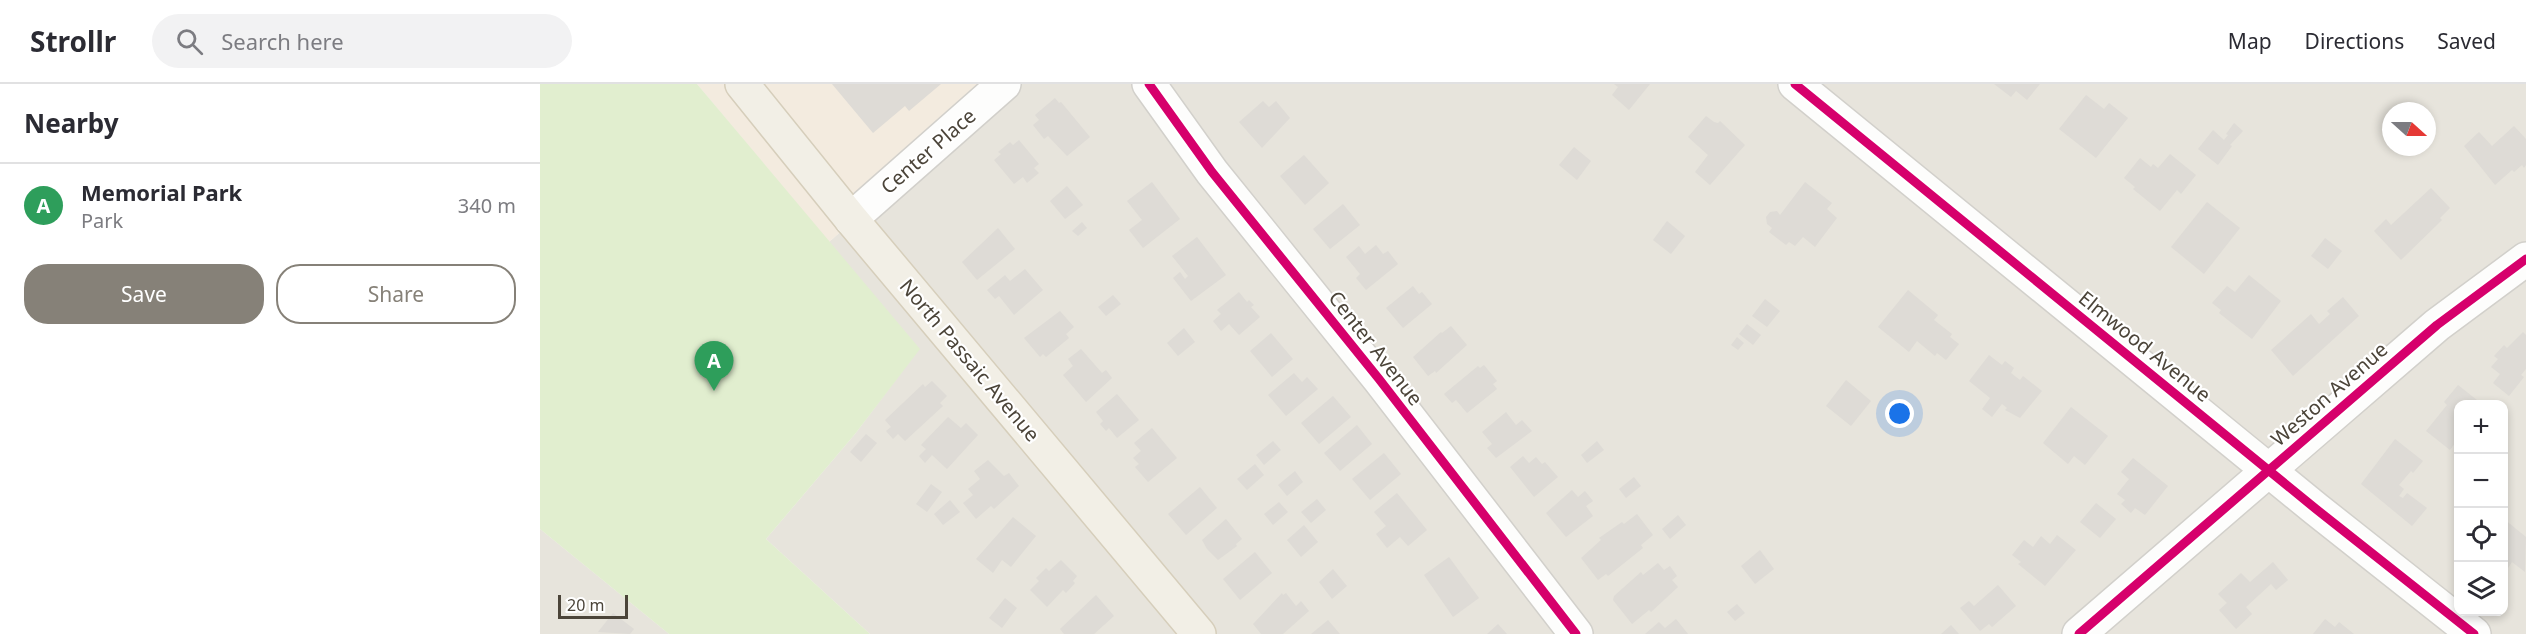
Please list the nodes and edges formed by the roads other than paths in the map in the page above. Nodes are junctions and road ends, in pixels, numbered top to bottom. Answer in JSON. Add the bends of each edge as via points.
{"nodes":[{"id":1,"x":742,"y":84,"type":"edge"},
{"id":2,"x":1004,"y":84,"type":"edge"},
{"id":3,"x":1149,"y":84,"type":"edge"},
{"id":4,"x":1795,"y":84,"type":"edge"},
{"id":5,"x":851,"y":219,"type":"junction"},
{"id":6,"x":2521,"y":269,"type":"edge"},
{"id":7,"x":2268,"y":469,"type":"junction"},
{"id":8,"x":1200,"y":634,"type":"edge"},
{"id":9,"x":1576,"y":634,"type":"edge"},
{"id":10,"x":2079,"y":634,"type":"edge"},
{"id":11,"x":2474,"y":634,"type":"edge"}],
"edges":[{"from":1,"to":5,"type":"main road","name":"North Passaic Avenue"},
{"from":2,"to":5,"type":"street","name":"Center Place"},
{"from":3,"to":9,"type":"street","name":"Center Avenue","via":[[1212,172],[1379,379]]},
{"from":4,"to":7,"type":"street","name":"Elmwood Avenue"},
{"from":5,"to":8,"type":"main road","name":"North Passaic Avenue"},
{"from":6,"to":7,"type":"street","name":"Weston Avenue","via":[[2437,325]]},
{"from":7,"to":10,"type":"street","name":"Weston Avenue"},
{"from":7,"to":11,"type":"street","name":"Elmwood Avenue"}]}
